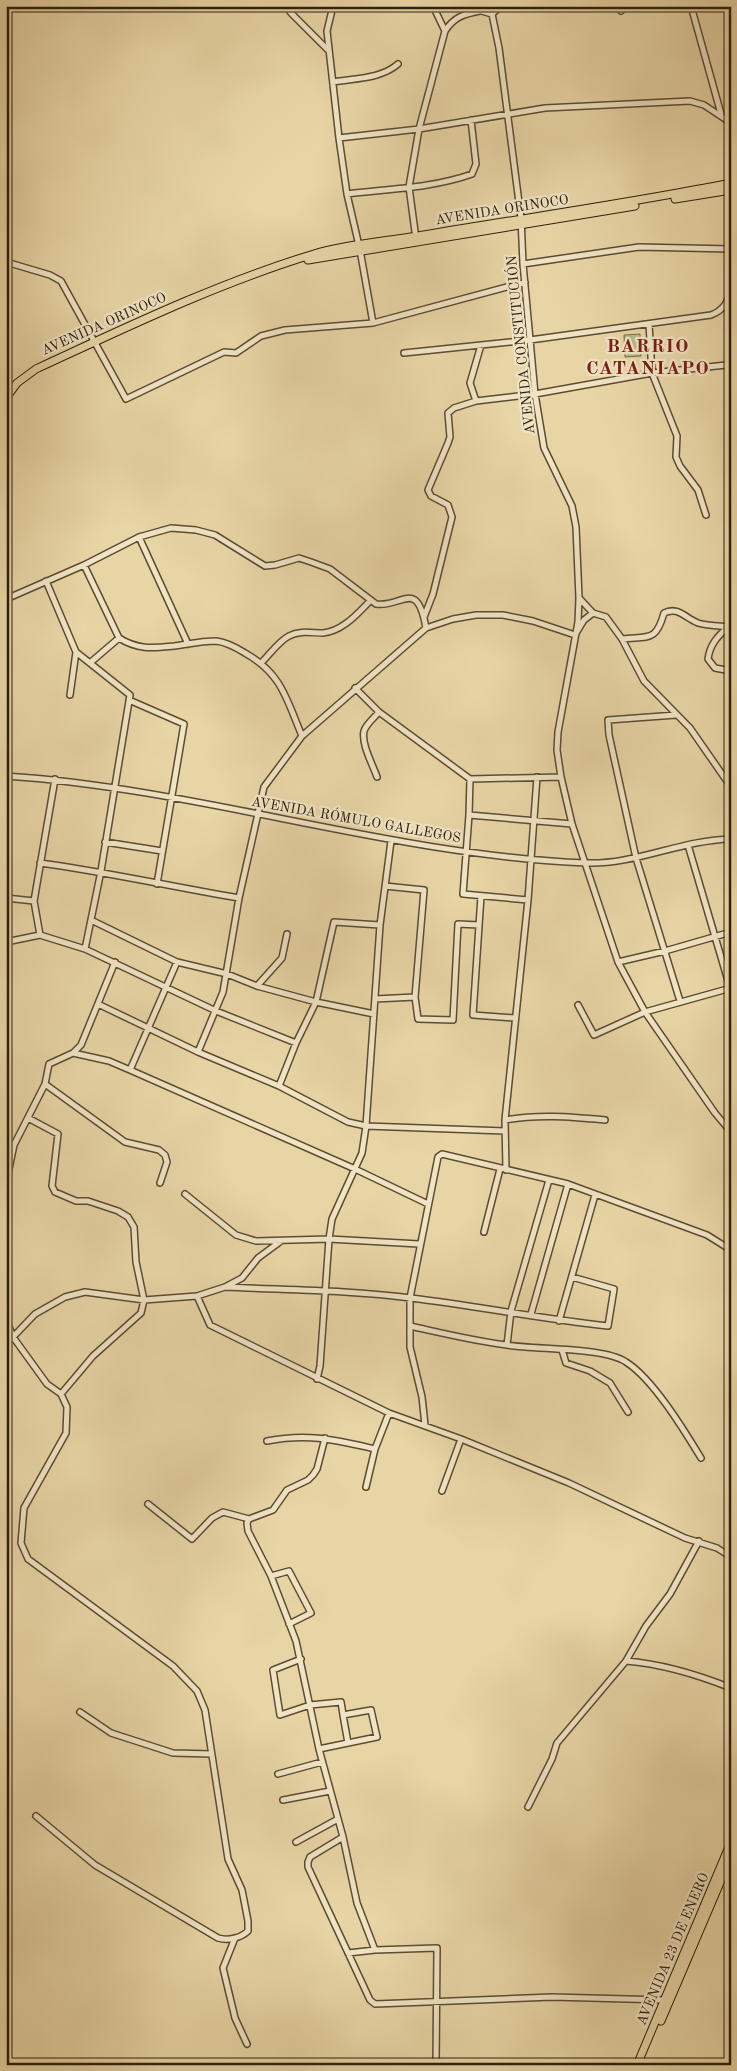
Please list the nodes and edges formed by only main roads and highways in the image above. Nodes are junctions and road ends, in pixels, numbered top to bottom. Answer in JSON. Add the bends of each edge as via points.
{"nodes":[{"id":1,"x":731,"y":183,"type":"edge"},
{"id":2,"x":731,"y":190,"type":"edge"},
{"id":3,"x":521,"y":222,"type":"junction"},
{"id":4,"x":6,"y":398,"type":"edge"},
{"id":5,"x":731,"y":1842,"type":"edge"},
{"id":6,"x":731,"y":1857,"type":"edge"},
{"id":7,"x":638,"y":2065,"type":"edge"},
{"id":8,"x":642,"y":2065,"type":"edge"}],
"edges":[{"from":1,"to":3,"type":"main road","name":"AVENIDA ORINOCO"},
{"from":2,"to":3,"type":"main road","name":"AVENIDA ORINOCO"},
{"from":3,"to":4,"type":"main road","name":"AVENIDA ORINOCO","via":[[315,254],[191,299],[36,369],[16,383]]},
{"from":5,"to":7,"type":"main road","name":"AVENIDA 23 DE ENERO"},
{"from":6,"to":8,"type":"main road","name":"AVENIDA 23 DE ENERO"}]}
